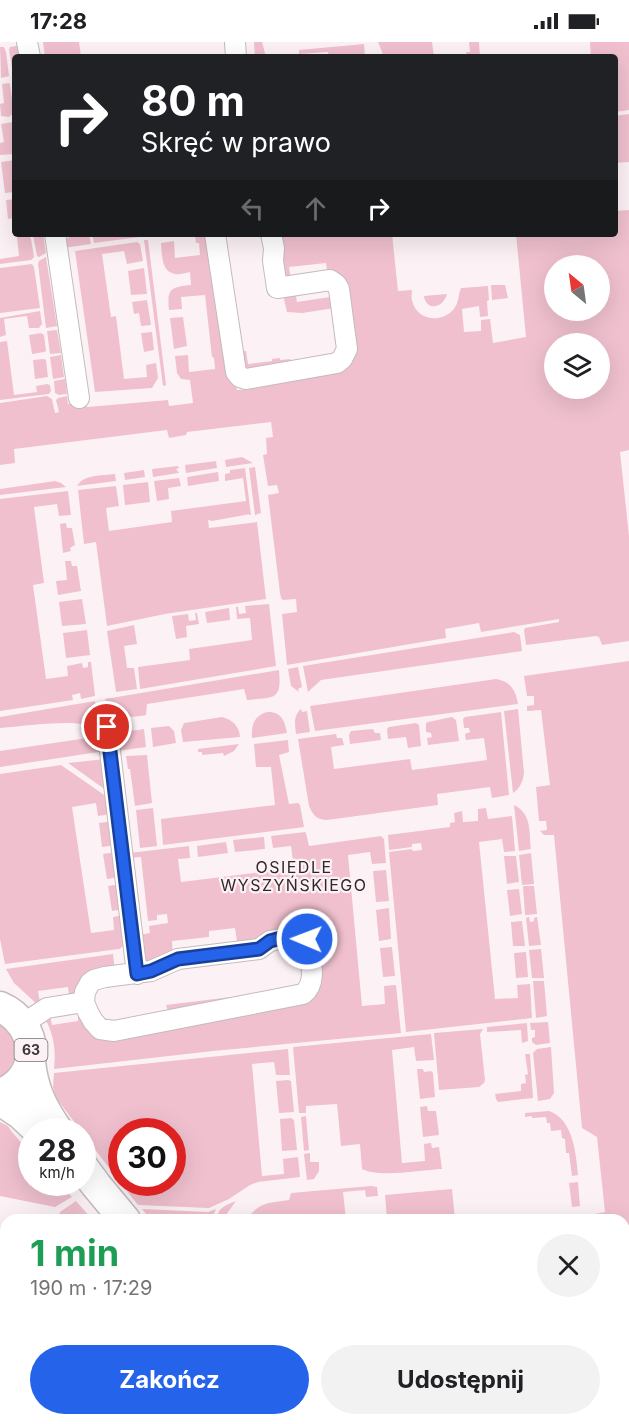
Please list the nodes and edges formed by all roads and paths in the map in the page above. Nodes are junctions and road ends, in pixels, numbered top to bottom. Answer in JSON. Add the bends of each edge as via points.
{"nodes":[{"id":1,"x":55,"y":237,"type":"edge"},
{"id":2,"x":215,"y":237,"type":"edge"},
{"id":3,"x":272,"y":237,"type":"edge"},
{"id":4,"x":79,"y":398,"type":"dead end"},
{"id":5,"x":107,"y":727,"type":"dead end"},
{"id":6,"x":137,"y":974,"type":"junction"},
{"id":7,"x":84,"y":1002,"type":"junction"},
{"id":8,"x":6,"y":1010,"type":"edge"},
{"id":9,"x":30,"y":1062,"type":"junction"},
{"id":10,"x":0,"y":1094,"type":"edge"},
{"id":11,"x":0,"y":1100,"type":"edge"},
{"id":12,"x":25,"y":1118,"type":"edge"},
{"id":13,"x":50,"y":1118,"type":"edge"},
{"id":14,"x":96,"y":1185,"type":"edge"},
{"id":15,"x":120,"y":1214,"type":"edge"}],
"edges":[{"from":1,"to":4,"type":"street"},
{"from":2,"to":3,"type":"street","via":[[236,372],[246,379],[337,363],[347,349],[336,284],[330,280],[277,288]]},
{"from":5,"to":6,"type":"street"},
{"from":6,"to":7,"type":"street","via":[[94,980],[87,988]]},
{"from":6,"to":7,"type":"street","via":[[178,959],[259,949],[270,941],[301,935],[307,939],[312,978],[303,994],[114,1031],[97,1026]]},
{"from":7,"to":8,"type":"street"},
{"from":8,"to":9,"type":"main road","number":"63","via":[[29,1035]]},
{"from":9,"to":10,"type":"main road","number":"63","via":[[17,1084]]},
{"from":9,"to":13,"type":"main road","number":"63","via":[[32,1081]]},
{"from":11,"to":12,"type":"main road"},
{"from":14,"to":15,"type":"main road"}]}
